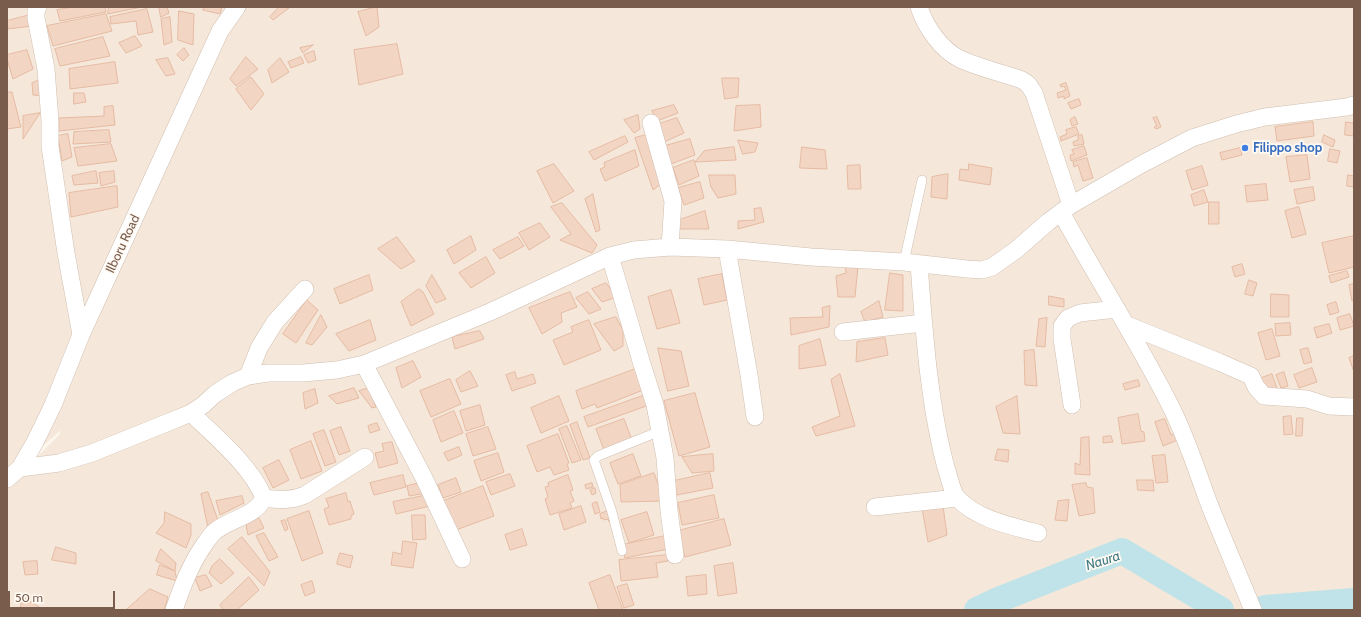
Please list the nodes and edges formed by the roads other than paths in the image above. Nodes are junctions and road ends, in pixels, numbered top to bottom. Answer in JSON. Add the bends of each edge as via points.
{"nodes":[{"id":1,"x":38,"y":7,"type":"edge"},
{"id":2,"x":237,"y":7,"type":"edge"},
{"id":3,"x":919,"y":7,"type":"edge"},
{"id":4,"x":1354,"y":104,"type":"edge"},
{"id":5,"x":651,"y":123,"type":"dead end"},
{"id":6,"x":922,"y":180,"type":"dead end"},
{"id":7,"x":1066,"y":209,"type":"junction"},
{"id":8,"x":670,"y":247,"type":"junction"},
{"id":9,"x":727,"y":249,"type":"junction"},
{"id":10,"x":610,"y":256,"type":"junction"},
{"id":11,"x":911,"y":263,"type":"junction"},
{"id":12,"x":304,"y":289,"type":"dead end"},
{"id":13,"x":1117,"y":309,"type":"junction"},
{"id":14,"x":923,"y":323,"type":"junction"},
{"id":15,"x":1127,"y":325,"type":"junction"},
{"id":16,"x":843,"y":332,"type":"dead end"},
{"id":17,"x":80,"y":335,"type":"junction"},
{"id":18,"x":364,"y":364,"type":"junction"},
{"id":19,"x":248,"y":376,"type":"junction"},
{"id":20,"x":1072,"y":405,"type":"dead end"},
{"id":21,"x":1354,"y":406,"type":"edge"},
{"id":22,"x":191,"y":413,"type":"junction"},
{"id":23,"x":755,"y":417,"type":"dead end"},
{"id":24,"x":660,"y":430,"type":"junction"},
{"id":25,"x":365,"y":457,"type":"dead end"},
{"id":26,"x":13,"y":473,"type":"edge"},
{"id":27,"x":264,"y":498,"type":"junction"},
{"id":28,"x":958,"y":498,"type":"junction"},
{"id":29,"x":875,"y":507,"type":"dead end"},
{"id":30,"x":1038,"y":533,"type":"dead end"},
{"id":31,"x":622,"y":551,"type":"dead end"},
{"id":32,"x":675,"y":555,"type":"dead end"},
{"id":33,"x":462,"y":559,"type":"dead end"},
{"id":34,"x":174,"y":610,"type":"edge"},
{"id":35,"x":1253,"y":610,"type":"edge"}],
"edges":[{"from":1,"to":17,"type":"street","via":[[36,18],[49,100],[50,146]]},
{"from":2,"to":17,"type":"street","name":"Ilboru Road","via":[[220,31]]},
{"from":3,"to":7,"type":"street","via":[[923,20],[934,36],[959,58],[1028,84],[1034,93]]},
{"from":4,"to":7,"type":"street","via":[[1265,117],[1192,138]]},
{"from":5,"to":8,"type":"street","via":[[673,201]]},
{"from":6,"to":11,"type":"lane"},
{"from":7,"to":11,"type":"street","via":[[992,267],[966,270]]},
{"from":7,"to":13,"type":"street","via":[[1089,264]]},
{"from":8,"to":9,"type":"street"},
{"from":8,"to":10,"type":"street","via":[[634,250]]},
{"from":9,"to":11,"type":"street"},
{"from":9,"to":23,"type":"street"},
{"from":10,"to":18,"type":"street","via":[[490,312]]},
{"from":10,"to":24,"type":"street","via":[[655,405]]},
{"from":11,"to":14,"type":"street"},
{"from":12,"to":19,"type":"street","via":[[275,322],[259,348]]},
{"from":13,"to":15,"type":"street"},
{"from":13,"to":20,"type":"street","via":[[1080,313],[1068,318],[1062,326]]},
{"from":14,"to":16,"type":"street"},
{"from":14,"to":28,"type":"street","via":[[942,454]]},
{"from":15,"to":21,"type":"street","via":[[1251,376],[1256,388],[1264,396],[1307,399],[1329,406]]},
{"from":15,"to":35,"type":"street","via":[[1184,434]]},
{"from":17,"to":26,"type":"street","name":"Ilboru Road","via":[[53,405],[35,442]]},
{"from":18,"to":19,"type":"street","via":[[337,370]]},
{"from":18,"to":33,"type":"street","via":[[424,478]]},
{"from":19,"to":22,"type":"street","via":[[221,391]]},
{"from":22,"to":26,"type":"street","via":[[92,453]]},
{"from":22,"to":27,"type":"street","via":[[243,466],[260,488]]},
{"from":24,"to":31,"type":"lane","via":[[594,460]]},
{"from":24,"to":32,"type":"street"},
{"from":25,"to":27,"type":"street","via":[[300,497],[284,500]]},
{"from":27,"to":34,"type":"street","via":[[256,509],[213,533],[187,573]]},
{"from":28,"to":29,"type":"street"},
{"from":28,"to":30,"type":"street","via":[[980,515]]}]}
